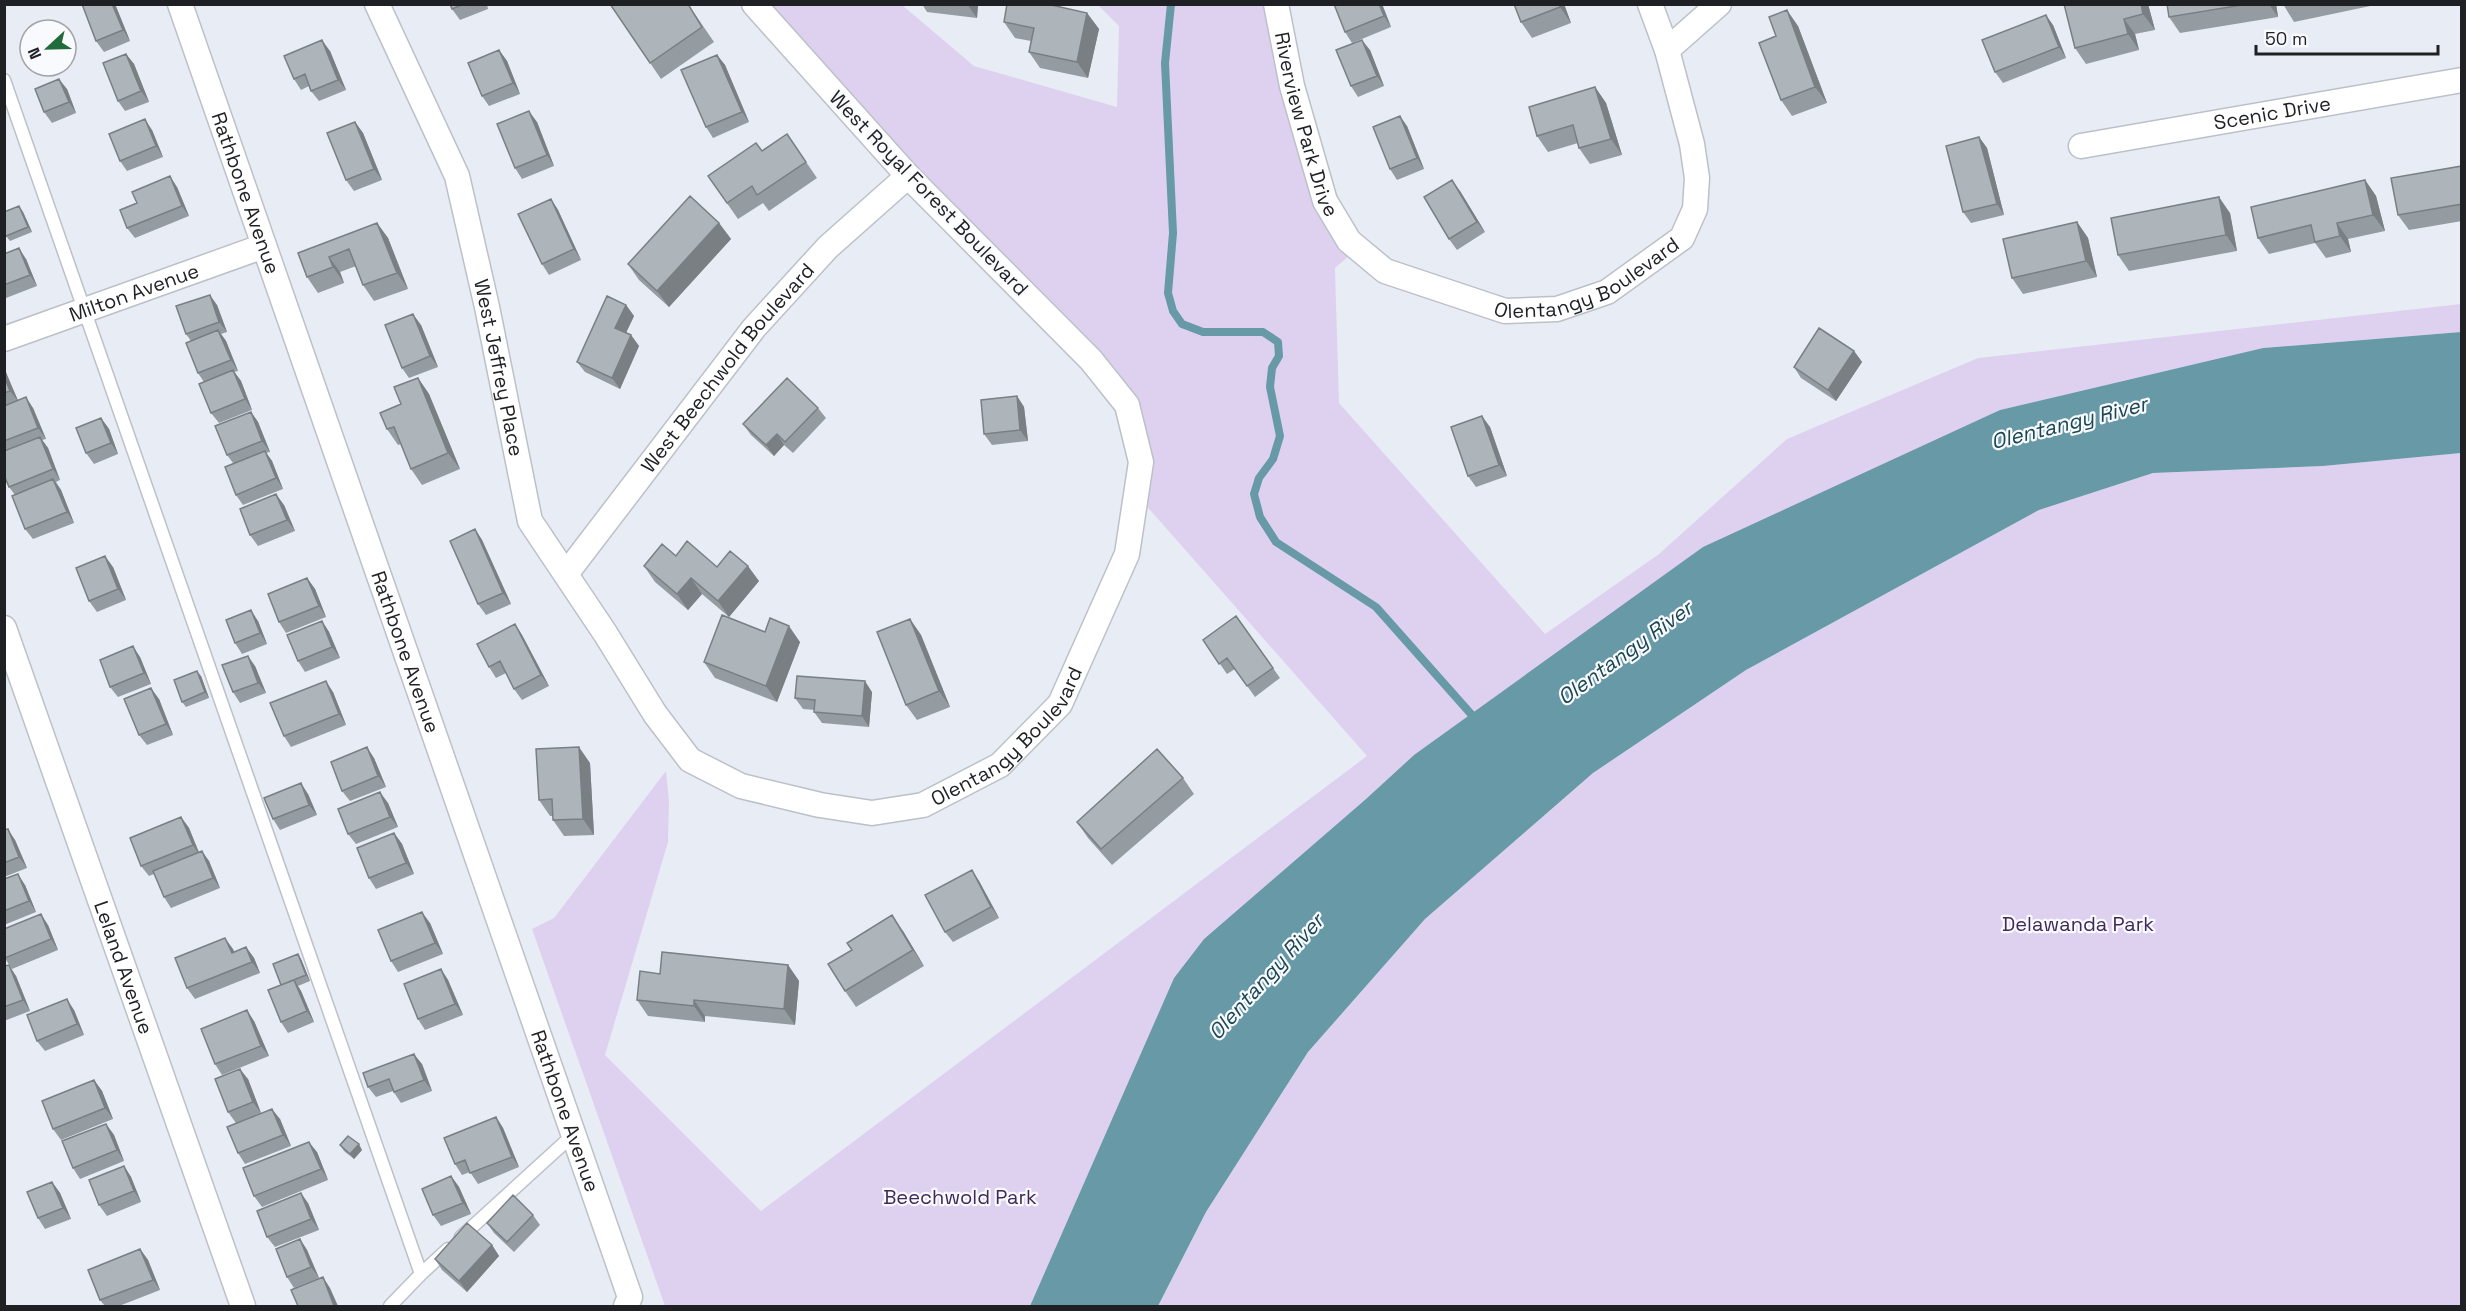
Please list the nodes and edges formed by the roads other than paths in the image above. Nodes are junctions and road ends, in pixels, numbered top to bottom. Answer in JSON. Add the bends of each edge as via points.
{"nodes":[{"id":1,"x":180,"y":4,"type":"edge"},
{"id":2,"x":377,"y":4,"type":"edge"},
{"id":3,"x":1276,"y":4,"type":"edge"},
{"id":4,"x":1650,"y":4,"type":"edge"},
{"id":5,"x":1719,"y":4,"type":"edge"},
{"id":6,"x":765,"y":9,"type":"edge"},
{"id":7,"x":1667,"y":50,"type":"junction"},
{"id":8,"x":4,"y":80,"type":"edge"},
{"id":9,"x":2462,"y":80,"type":"edge"},
{"id":10,"x":2081,"y":146,"type":"dead end"},
{"id":11,"x":908,"y":176,"type":"junction"},
{"id":12,"x":1349,"y":241,"type":"joint"},
{"id":13,"x":264,"y":246,"type":"junction"},
{"id":14,"x":85,"y":310,"type":"junction"},
{"id":15,"x":4,"y":339,"type":"edge"},
{"id":16,"x":1106,"y":379,"type":"joint"},
{"id":17,"x":566,"y":574,"type":"junction"},
{"id":18,"x":4,"y":628,"type":"edge"},
{"id":19,"x":655,"y":714,"type":"joint"},
{"id":20,"x":574,"y":1134,"type":"junction"},
{"id":21,"x":421,"y":1274,"type":"junction"},
{"id":22,"x":628,"y":1302,"type":"edge"},
{"id":23,"x":243,"y":1306,"type":"edge"},
{"id":24,"x":390,"y":1306,"type":"edge"}],
"edges":[{"from":1,"to":13,"type":"street","name":"Rathbone Avenue"},
{"from":2,"to":17,"type":"street","name":"West Jeffrey Place","via":[[458,176],[530,521]]},
{"from":3,"to":12,"type":"street","name":"Riverview Park Drive","via":[[1292,86],[1325,201]]},
{"from":4,"to":7,"type":"street","name":"Olentangy Boulevard"},
{"from":5,"to":7,"type":"street"},
{"from":6,"to":11,"type":"street","name":"West Royal Forest Boulevard"},
{"from":7,"to":12,"type":"street","name":"Olentangy Boulevard","via":[[1692,144],[1697,178],[1695,209],[1682,238],[1607,292],[1557,309],[1505,311],[1385,270]]},
{"from":8,"to":14,"type":"lane"},
{"from":9,"to":10,"type":"street","name":"Scenic Drive"},
{"from":11,"to":16,"type":"street","name":"West Royal Forest Boulevard"},
{"from":11,"to":17,"type":"street","name":"West Beechwold Boulevard","via":[[828,248],[754,328]]},
{"from":13,"to":14,"type":"street","name":"Milton Avenue"},
{"from":13,"to":20,"type":"street","name":"Rathbone Avenue"},
{"from":14,"to":15,"type":"street","name":"Milton Avenue"},
{"from":14,"to":21,"type":"lane"},
{"from":16,"to":19,"type":"street","name":"Olentangy Boulevard","via":[[1127,405],[1141,462],[1127,554],[1060,704],[1000,765],[923,805],[872,813],[741,786],[690,760]]},
{"from":17,"to":19,"type":"street","name":"West Jeffrey Place"},
{"from":18,"to":23,"type":"street","name":"Leland Avenue"},
{"from":20,"to":21,"type":"lane"},
{"from":20,"to":22,"type":"street","name":"Rathbone Avenue"},
{"from":21,"to":24,"type":"lane"}]}
